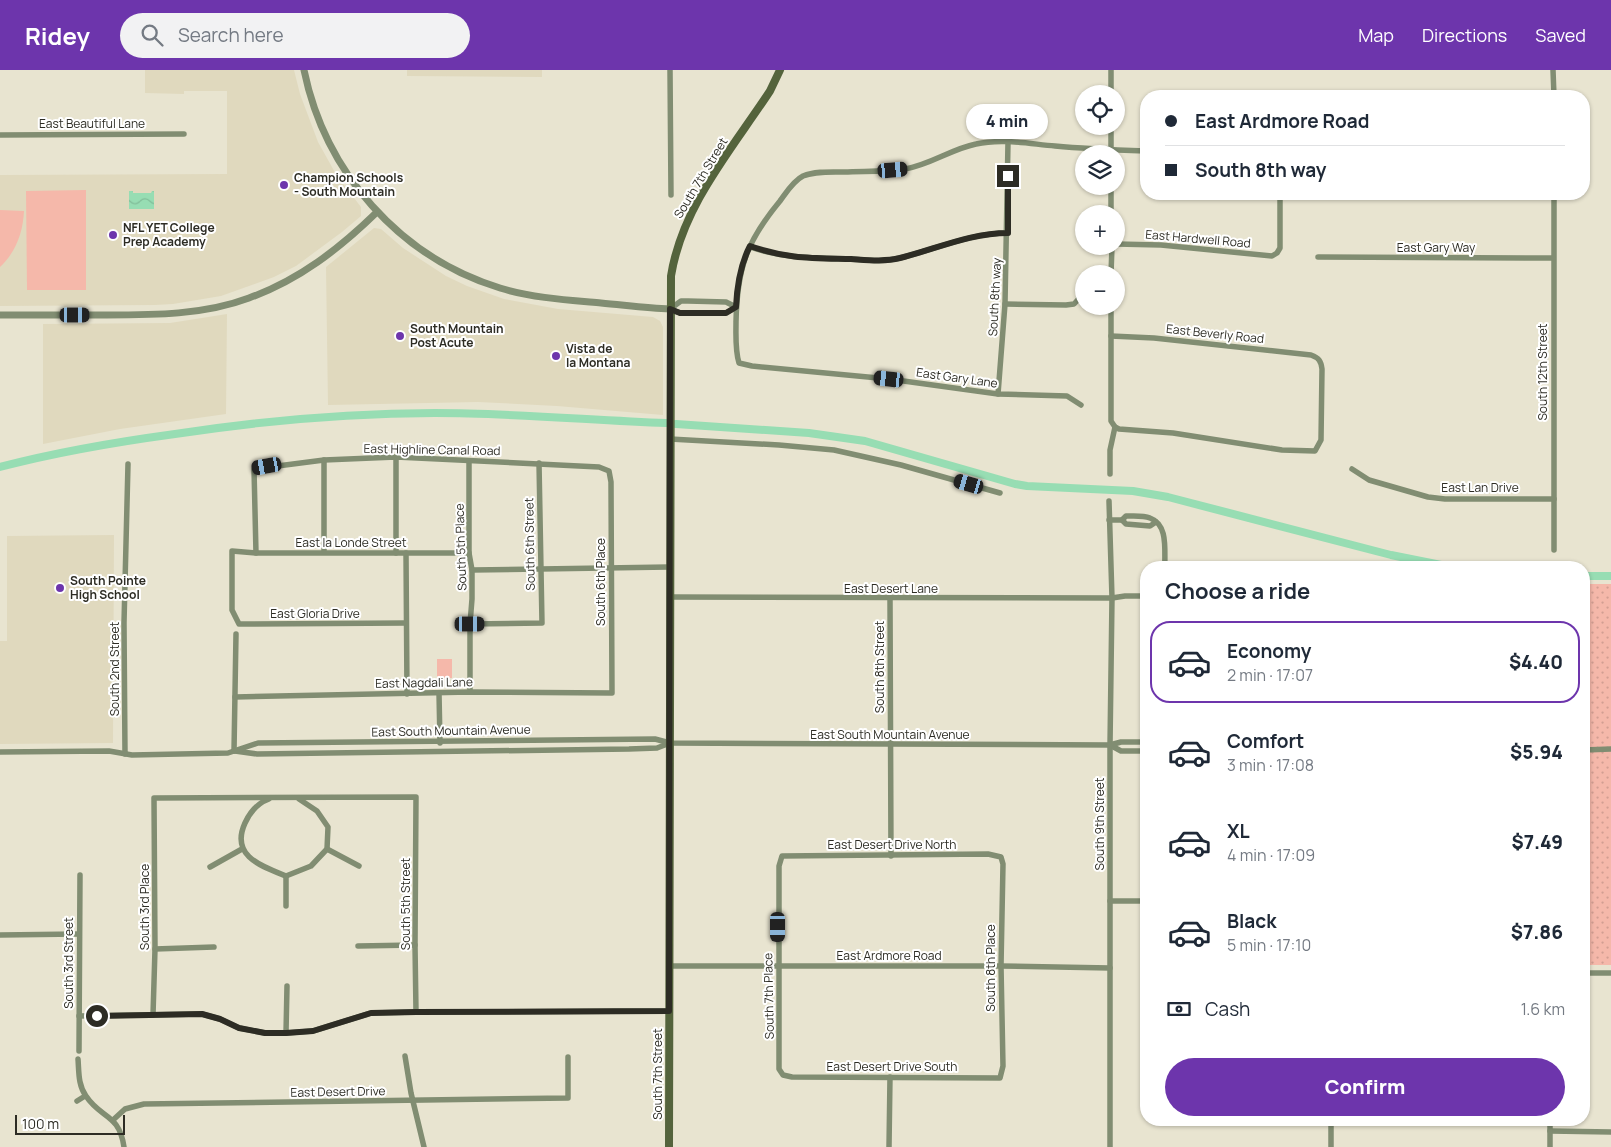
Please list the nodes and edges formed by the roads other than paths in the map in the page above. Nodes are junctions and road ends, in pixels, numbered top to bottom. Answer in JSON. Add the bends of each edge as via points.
{"nodes":[{"id":1,"x":304,"y":70,"type":"edge"},
{"id":2,"x":670,"y":70,"type":"edge"},
{"id":3,"x":780,"y":70,"type":"edge"},
{"id":4,"x":1111,"y":70,"type":"edge"},
{"id":5,"x":1553,"y":70,"type":"edge"},
{"id":6,"x":1111,"y":85,"type":"edge"},
{"id":7,"x":1554,"y":90,"type":"edge"},
{"id":8,"x":184,"y":134,"type":"dead end"},
{"id":9,"x":0,"y":135,"type":"edge"},
{"id":10,"x":1008,"y":142,"type":"junction"},
{"id":11,"x":1075,"y":148,"type":"edge"},
{"id":12,"x":1140,"y":151,"type":"edge"},
{"id":13,"x":1125,"y":152,"type":"edge"},
{"id":14,"x":670,"y":195,"type":"dead end"},
{"id":15,"x":1280,"y":200,"type":"edge"},
{"id":16,"x":1554,"y":200,"type":"edge"},
{"id":17,"x":377,"y":212,"type":"junction"},
{"id":18,"x":1008,"y":233,"type":"junction"},
{"id":19,"x":1125,"y":244,"type":"edge"},
{"id":20,"x":750,"y":246,"type":"junction"},
{"id":21,"x":1318,"y":257,"type":"dead end"},
{"id":22,"x":1554,"y":258,"type":"junction"},
{"id":23,"x":711,"y":301,"type":"junction"},
{"id":24,"x":1075,"y":303,"type":"edge"},
{"id":25,"x":1005,"y":304,"type":"junction"},
{"id":26,"x":736,"y":307,"type":"junction"},
{"id":27,"x":670,"y":309,"type":"junction"},
{"id":28,"x":711,"y":313,"type":"junction"},
{"id":29,"x":0,"y":315,"type":"edge"},
{"id":30,"x":1111,"y":315,"type":"edge"},
{"id":31,"x":1110,"y":336,"type":"junction"},
{"id":32,"x":998,"y":394,"type":"junction"},
{"id":33,"x":1082,"y":405,"type":"dead end"},
{"id":34,"x":1114,"y":427,"type":"junction"},
{"id":35,"x":670,"y":439,"type":"junction"},
{"id":36,"x":396,"y":457,"type":"junction"},
{"id":37,"x":324,"y":460,"type":"junction"},
{"id":38,"x":469,"y":461,"type":"junction"},
{"id":39,"x":128,"y":464,"type":"dead end"},
{"id":40,"x":539,"y":464,"type":"junction"},
{"id":41,"x":1352,"y":469,"type":"dead end"},
{"id":42,"x":608,"y":471,"type":"joint"},
{"id":43,"x":1110,"y":474,"type":"dead end"},
{"id":44,"x":1000,"y":493,"type":"dead end"},
{"id":45,"x":1554,"y":499,"type":"junction"},
{"id":46,"x":1109,"y":501,"type":"dead end"},
{"id":47,"x":1138,"y":517,"type":"junction"},
{"id":48,"x":1109,"y":520,"type":"junction"},
{"id":49,"x":1122,"y":520,"type":"junction"},
{"id":50,"x":1156,"y":522,"type":"junction"},
{"id":51,"x":1138,"y":525,"type":"junction"},
{"id":52,"x":1554,"y":550,"type":"dead end"},
{"id":53,"x":324,"y":552,"type":"junction"},
{"id":54,"x":396,"y":552,"type":"junction"},
{"id":55,"x":256,"y":553,"type":"junction"},
{"id":56,"x":406,"y":553,"type":"junction"},
{"id":57,"x":469,"y":553,"type":"junction"},
{"id":58,"x":1165,"y":561,"type":"edge"},
{"id":59,"x":611,"y":567,"type":"junction"},
{"id":60,"x":669,"y":567,"type":"junction"},
{"id":61,"x":540,"y":568,"type":"junction"},
{"id":62,"x":472,"y":570,"type":"junction"},
{"id":63,"x":1140,"y":596,"type":"edge"},
{"id":64,"x":670,"y":597,"type":"junction"},
{"id":65,"x":1112,"y":598,"type":"junction"},
{"id":66,"x":890,"y":599,"type":"junction"},
{"id":67,"x":232,"y":610,"type":"joint"},
{"id":68,"x":406,"y":623,"type":"junction"},
{"id":69,"x":470,"y":624,"type":"junction"},
{"id":70,"x":236,"y":634,"type":"dead end"},
{"id":71,"x":470,"y":692,"type":"junction"},
{"id":72,"x":439,"y":693,"type":"junction"},
{"id":73,"x":612,"y":693,"type":"joint"},
{"id":74,"x":407,"y":694,"type":"junction"},
{"id":75,"x":235,"y":697,"type":"junction"},
{"id":76,"x":440,"y":742,"type":"junction"},
{"id":77,"x":1140,"y":742,"type":"edge"},
{"id":78,"x":670,"y":743,"type":"junction"},
{"id":79,"x":891,"y":745,"type":"junction"},
{"id":80,"x":1110,"y":745,"type":"junction"},
{"id":81,"x":1590,"y":750,"type":"edge"},
{"id":82,"x":1611,"y":750,"type":"edge"},
{"id":83,"x":234,"y":751,"type":"junction"},
{"id":84,"x":440,"y":751,"type":"junction"},
{"id":85,"x":1140,"y":751,"type":"edge"},
{"id":86,"x":0,"y":752,"type":"edge"},
{"id":87,"x":125,"y":754,"type":"junction"},
{"id":88,"x":297,"y":797,"type":"junction"},
{"id":89,"x":274,"y":798,"type":"junction"},
{"id":90,"x":327,"y":848,"type":"junction"},
{"id":91,"x":242,"y":849,"type":"junction"},
{"id":92,"x":782,"y":856,"type":"joint"},
{"id":93,"x":891,"y":856,"type":"junction"},
{"id":94,"x":1001,"y":857,"type":"joint"},
{"id":95,"x":359,"y":866,"type":"dead end"},
{"id":96,"x":210,"y":867,"type":"dead end"},
{"id":97,"x":80,"y":875,"type":"dead end"},
{"id":98,"x":286,"y":876,"type":"junction"},
{"id":99,"x":1140,"y":901,"type":"edge"},
{"id":100,"x":1110,"y":902,"type":"junction"},
{"id":101,"x":286,"y":906,"type":"dead end"},
{"id":102,"x":0,"y":934,"type":"edge"},
{"id":103,"x":79,"y":934,"type":"junction"},
{"id":104,"x":415,"y":945,"type":"junction"},
{"id":105,"x":214,"y":946,"type":"dead end"},
{"id":106,"x":358,"y":946,"type":"dead end"},
{"id":107,"x":155,"y":949,"type":"junction"},
{"id":108,"x":669,"y":966,"type":"junction"},
{"id":109,"x":778,"y":966,"type":"junction"},
{"id":110,"x":1001,"y":966,"type":"junction"},
{"id":111,"x":1110,"y":968,"type":"junction"},
{"id":112,"x":1590,"y":973,"type":"edge"},
{"id":113,"x":1611,"y":973,"type":"edge"},
{"id":114,"x":287,"y":986,"type":"dead end"},
{"id":115,"x":669,"y":1011,"type":"junction"},
{"id":116,"x":416,"y":1012,"type":"junction"},
{"id":117,"x":153,"y":1015,"type":"junction"},
{"id":118,"x":79,"y":1016,"type":"junction"},
{"id":119,"x":286,"y":1033,"type":"junction"},
{"id":120,"x":79,"y":1051,"type":"dead end"},
{"id":121,"x":405,"y":1056,"type":"dead end"},
{"id":122,"x":568,"y":1057,"type":"dead end"},
{"id":123,"x":78,"y":1059,"type":"dead end"},
{"id":124,"x":783,"y":1075,"type":"joint"},
{"id":125,"x":890,"y":1077,"type":"junction"},
{"id":126,"x":1000,"y":1078,"type":"joint"},
{"id":127,"x":85,"y":1096,"type":"junction"},
{"id":128,"x":77,"y":1101,"type":"dead end"},
{"id":129,"x":413,"y":1101,"type":"junction"},
{"id":130,"x":114,"y":1120,"type":"junction"},
{"id":131,"x":1331,"y":1126,"type":"edge"},
{"id":132,"x":1550,"y":1126,"type":"edge"},
{"id":133,"x":1550,"y":1131,"type":"junction"},
{"id":134,"x":1611,"y":1132,"type":"edge"},
{"id":135,"x":124,"y":1147,"type":"edge"},
{"id":136,"x":424,"y":1147,"type":"edge"},
{"id":137,"x":668,"y":1147,"type":"edge"},
{"id":138,"x":890,"y":1147,"type":"edge"},
{"id":139,"x":1110,"y":1147,"type":"edge"},
{"id":140,"x":1331,"y":1147,"type":"edge"},
{"id":141,"x":1550,"y":1147,"type":"edge"}],
"edges":[{"from":1,"to":17,"type":"street","via":[[312,104],[328,143],[351,181]]},
{"from":2,"to":14,"type":"street"},
{"from":3,"to":27,"type":"main road","name":"South 7th Street","via":[[686,224],[673,259]]},
{"from":4,"to":6,"type":"street"},
{"from":5,"to":7,"type":"street"},
{"from":8,"to":9,"type":"street","name":"East Beautiful Lane"},
{"from":10,"to":11,"type":"street"},
{"from":10,"to":18,"type":"street","name":"South 8th way"},
{"from":10,"to":20,"type":"street","via":[[976,144],[906,169],[804,175],[777,204]]},
{"from":12,"to":13,"type":"street"},
{"from":15,"to":19,"type":"street","name":"East Hardwell Road","via":[[1280,248],[1272,256]]},
{"from":16,"to":22,"type":"street","name":"South 12th Street"},
{"from":17,"to":27,"type":"street","via":[[403,237],[430,256],[456,271],[500,288],[549,299]]},
{"from":17,"to":29,"type":"street","via":[[345,242],[308,269],[271,289],[239,301],[172,314]]},
{"from":18,"to":20,"type":"street","via":[[969,237],[888,260],[792,258]]},
{"from":18,"to":25,"type":"street","name":"South 8th way"},
{"from":20,"to":26,"type":"street","via":[[739,278]]},
{"from":21,"to":22,"type":"street","name":"East Gary Way"},
{"from":22,"to":45,"type":"street","name":"South 12th Street"},
{"from":23,"to":26,"type":"street","via":[[726,302]]},
{"from":23,"to":27,"type":"street","via":[[681,301]]},
{"from":23,"to":28,"type":"street"},
{"from":24,"to":25,"type":"street"},
{"from":25,"to":32,"type":"street","name":"South 8th way"},
{"from":26,"to":28,"type":"street","via":[[726,313]]},
{"from":26,"to":32,"type":"street","name":"East Gary Lane","via":[[739,363]]},
{"from":27,"to":28,"type":"street","via":[[680,313]]},
{"from":27,"to":35,"type":"main road","name":"South 7th Street"},
{"from":30,"to":31,"type":"street"},
{"from":31,"to":34,"type":"street","via":[[1111,421]]},
{"from":31,"to":34,"type":"street","name":"East Beverly Road","via":[[1311,355],[1318,357],[1322,369],[1321,440],[1315,450],[1282,450]]},
{"from":32,"to":33,"type":"street","name":"East Gary Lane","via":[[1067,396]]},
{"from":34,"to":43,"type":"street"},
{"from":35,"to":44,"type":"street","via":[[834,450]]},
{"from":35,"to":60,"type":"main road","name":"South 7th Street"},
{"from":36,"to":37,"type":"street","name":"East Highline Canal Road"},
{"from":36,"to":38,"type":"street","name":"East Highline Canal Road"},
{"from":36,"to":54,"type":"street"},
{"from":37,"to":53,"type":"street"},
{"from":37,"to":55,"type":"street","name":"East Highline Canal Road","via":[[254,469]]},
{"from":38,"to":40,"type":"street","name":"East Highline Canal Road"},
{"from":38,"to":57,"type":"street","name":"South 5th Place"},
{"from":39,"to":87,"type":"street","name":"South 2nd Street"},
{"from":40,"to":42,"type":"street","name":"East Highline Canal Road","via":[[599,467]]},
{"from":40,"to":61,"type":"street","name":"South 6th Street"},
{"from":41,"to":45,"type":"street","name":"East Lan Drive","via":[[1370,480],[1428,497]]},
{"from":42,"to":59,"type":"street","name":"South 6th Place","via":[[611,482]]},
{"from":45,"to":52,"type":"street","name":"South 12th Street"},
{"from":46,"to":48,"type":"street","name":"South 9th Street"},
{"from":47,"to":49,"type":"street","via":[[1126,516]]},
{"from":47,"to":50,"type":"street"},
{"from":47,"to":51,"type":"street"},
{"from":48,"to":49,"type":"street"},
{"from":48,"to":65,"type":"street","name":"South 9th Street"},
{"from":49,"to":51,"type":"street","via":[[1126,524]]},
{"from":50,"to":51,"type":"street","via":[[1150,526]]},
{"from":50,"to":58,"type":"street","via":[[1164,535]]},
{"from":53,"to":54,"type":"street","name":"East la Londe Street"},
{"from":53,"to":55,"type":"street","name":"East la Londe Street"},
{"from":54,"to":56,"type":"street","name":"East la Londe Street"},
{"from":55,"to":67,"type":"street","name":"East la Londe Street","via":[[232,551]]},
{"from":56,"to":57,"type":"street","name":"East la Londe Street"},
{"from":56,"to":68,"type":"street"},
{"from":57,"to":62,"type":"street","name":"South 5th Place"},
{"from":59,"to":60,"type":"street"},
{"from":59,"to":61,"type":"street"},
{"from":59,"to":73,"type":"street","name":"South 6th Place"},
{"from":60,"to":64,"type":"main road","name":"South 7th Street"},
{"from":61,"to":62,"type":"street"},
{"from":61,"to":69,"type":"street","name":"South 6th Street","via":[[542,623]]},
{"from":62,"to":69,"type":"street","name":"South 5th Place"},
{"from":63,"to":65,"type":"street","name":"East Desert Lane"},
{"from":64,"to":66,"type":"street","name":"East Desert Lane"},
{"from":64,"to":78,"type":"main road","name":"South 7th Street"},
{"from":65,"to":66,"type":"street","name":"East Desert Lane"},
{"from":65,"to":80,"type":"street","name":"South 9th Street"},
{"from":66,"to":79,"type":"street","name":"South 8th Street"},
{"from":67,"to":68,"type":"street","name":"East Gloria Drive","via":[[239,624]]},
{"from":68,"to":74,"type":"street"},
{"from":69,"to":71,"type":"street","name":"South 5th Place"},
{"from":70,"to":75,"type":"street"},
{"from":71,"to":72,"type":"street","name":"East Nagdali Lane"},
{"from":71,"to":73,"type":"street","name":"East Nagdali Lane"},
{"from":72,"to":74,"type":"street","name":"East Nagdali Lane"},
{"from":72,"to":76,"type":"street"},
{"from":74,"to":75,"type":"street","name":"East Nagdali Lane"},
{"from":75,"to":83,"type":"street"},
{"from":76,"to":78,"type":"street","name":"East South Mountain Avenue","via":[[655,739]]},
{"from":76,"to":83,"type":"street","name":"East South Mountain Avenue","via":[[258,744]]},
{"from":76,"to":84,"type":"street"},
{"from":77,"to":80,"type":"street","name":"East South Mountain Avenue"},
{"from":78,"to":79,"type":"street","name":"East South Mountain Avenue"},
{"from":78,"to":84,"type":"street","name":"East South Mountain Avenue","via":[[657,748]]},
{"from":78,"to":108,"type":"main road","name":"South 7th Street"},
{"from":79,"to":80,"type":"street","name":"East South Mountain Avenue"},
{"from":79,"to":93,"type":"street","name":"South 8th Street"},
{"from":80,"to":85,"type":"street","name":"East South Mountain Avenue","via":[[1121,751]]},
{"from":80,"to":100,"type":"street","name":"South 9th Street"},
{"from":81,"to":82,"type":"street"},
{"from":83,"to":84,"type":"street","name":"East South Mountain Avenue","via":[[257,754]]},
{"from":83,"to":87,"type":"street","name":"East South Mountain Avenue"},
{"from":86,"to":87,"type":"street","name":"East South Mountain Avenue","via":[[109,751]]},
{"from":88,"to":89,"type":"street"},
{"from":88,"to":90,"type":"street","via":[[317,811],[328,827]]},
{"from":88,"to":104,"type":"street","name":"South 5th Street","via":[[416,797]]},
{"from":89,"to":91,"type":"street","via":[[264,801],[248,816],[241,831]]},
{"from":89,"to":107,"type":"street","name":"South 3rd Place","via":[[154,798]]},
{"from":90,"to":95,"type":"street"},
{"from":90,"to":98,"type":"street","via":[[311,866]]},
{"from":91,"to":96,"type":"street"},
{"from":91,"to":98,"type":"street","via":[[262,866]]},
{"from":92,"to":93,"type":"street","name":"East Desert Drive North"},
{"from":92,"to":109,"type":"street","name":"South 7th Place","via":[[779,866]]},
{"from":93,"to":94,"type":"street","name":"East Desert Drive North","via":[[988,854]]},
{"from":94,"to":110,"type":"street","name":"South 8th Place"},
{"from":97,"to":103,"type":"street","name":"South 3rd Street"},
{"from":98,"to":101,"type":"street"},
{"from":99,"to":100,"type":"street"},
{"from":100,"to":111,"type":"street","name":"South 9th Street"},
{"from":102,"to":103,"type":"street"},
{"from":103,"to":118,"type":"street","name":"South 3rd Street"},
{"from":104,"to":106,"type":"street"},
{"from":104,"to":116,"type":"street","name":"South 5th Street"},
{"from":105,"to":107,"type":"street"},
{"from":107,"to":117,"type":"street","name":"South 3rd Place"},
{"from":108,"to":109,"type":"street","name":"East Ardmore Road"},
{"from":108,"to":115,"type":"main road","name":"South 7th Street"},
{"from":109,"to":110,"type":"street","name":"East Ardmore Road"},
{"from":109,"to":124,"type":"street","name":"South 7th Place","via":[[779,1069]]},
{"from":110,"to":111,"type":"street","name":"East Ardmore Road"},
{"from":110,"to":126,"type":"street","name":"South 8th Place"},
{"from":111,"to":139,"type":"street","name":"South 9th Street"},
{"from":112,"to":113,"type":"street"},
{"from":114,"to":119,"type":"street"},
{"from":115,"to":116,"type":"street"},
{"from":115,"to":137,"type":"main road","name":"South 7th Street"},
{"from":116,"to":119,"type":"street","via":[[371,1013],[313,1031]]},
{"from":117,"to":118,"type":"street"},
{"from":117,"to":119,"type":"street","via":[[202,1014],[239,1028]]},
{"from":118,"to":120,"type":"street","name":"South 3rd Street"},
{"from":121,"to":129,"type":"street"},
{"from":122,"to":129,"type":"street","name":"East Desert Drive","via":[[568,1098]]},
{"from":123,"to":127,"type":"street"},
{"from":124,"to":125,"type":"street","name":"East Desert Drive South"},
{"from":125,"to":126,"type":"street","name":"East Desert Drive South"},
{"from":125,"to":138,"type":"street"},
{"from":127,"to":128,"type":"street"},
{"from":127,"to":130,"type":"street"},
{"from":129,"to":130,"type":"street","name":"East Desert Drive","via":[[144,1104],[124,1110]]},
{"from":129,"to":136,"type":"street"},
{"from":130,"to":135,"type":"street"},
{"from":131,"to":140,"type":"street"},
{"from":132,"to":133,"type":"street"},
{"from":133,"to":134,"type":"street"},
{"from":133,"to":141,"type":"street"}]}
